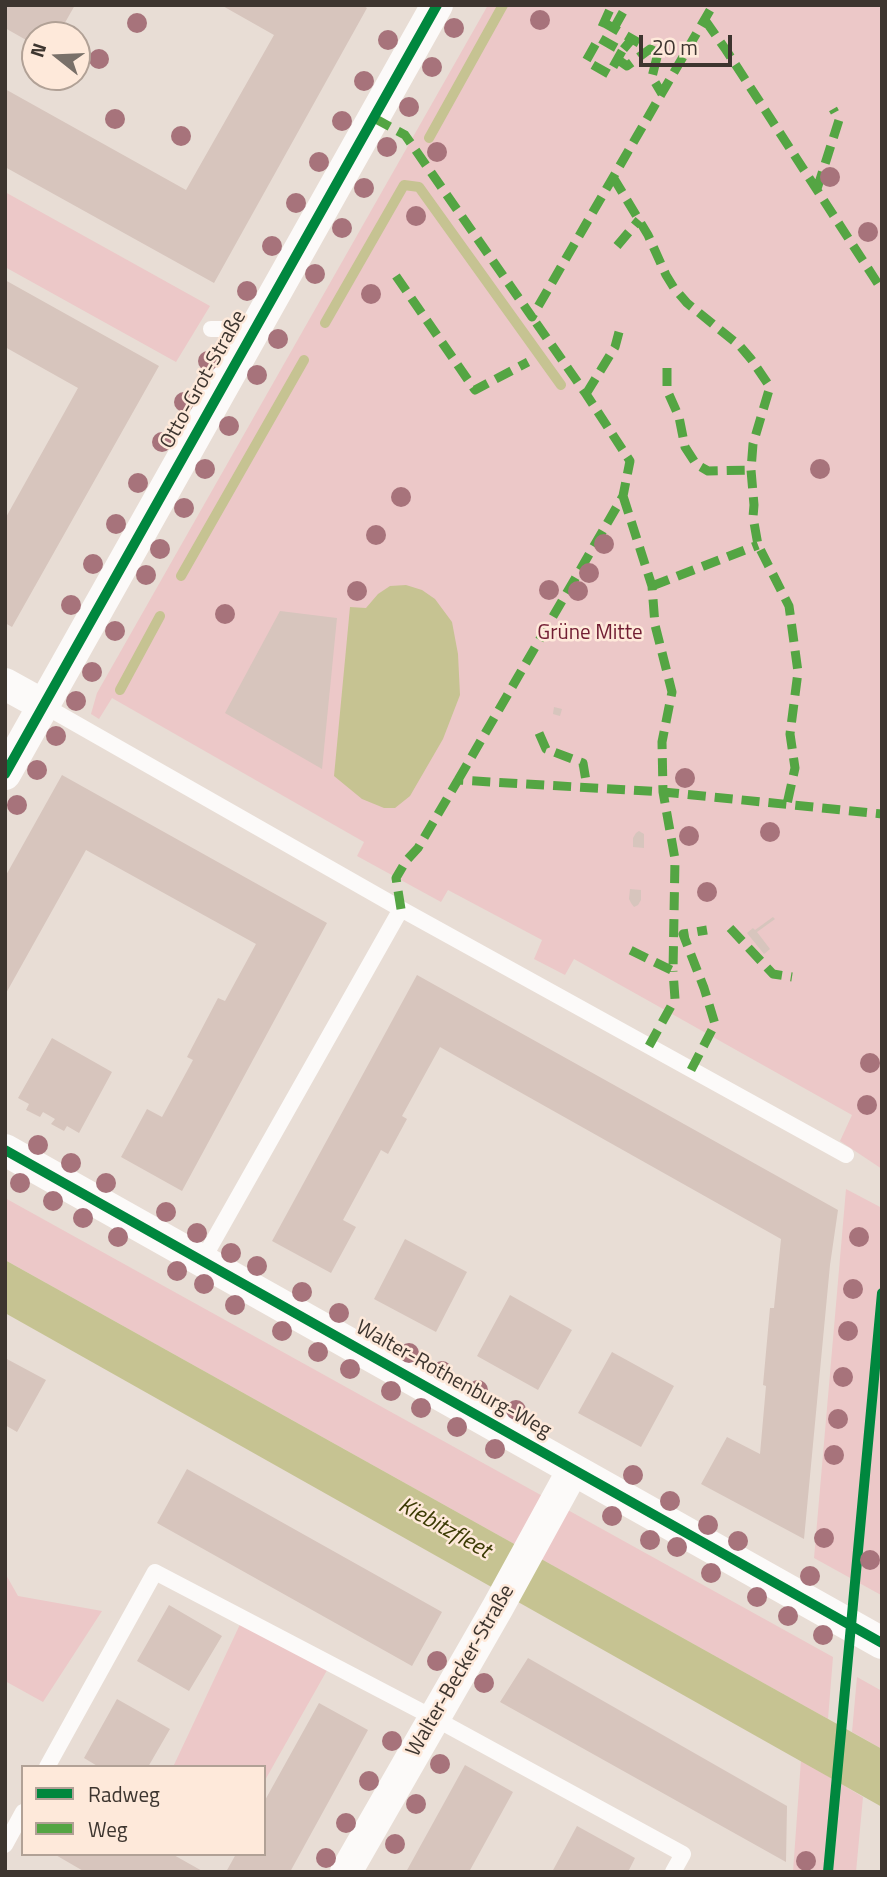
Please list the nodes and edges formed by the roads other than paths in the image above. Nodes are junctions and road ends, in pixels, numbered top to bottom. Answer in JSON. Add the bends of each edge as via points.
{"nodes":[{"id":1,"x":437,"y":5,"type":"edge"},
{"id":2,"x":211,"y":328,"type":"dead end"},
{"id":3,"x":255,"y":330,"type":"junction"},
{"id":4,"x":5,"y":684,"type":"edge"},
{"id":5,"x":43,"y":705,"type":"junction"},
{"id":6,"x":5,"y":774,"type":"edge"},
{"id":7,"x":401,"y":909,"type":"junction"},
{"id":8,"x":5,"y":1150,"type":"edge"},
{"id":9,"x":846,"y":1155,"type":"dead end"},
{"id":10,"x":202,"y":1261,"type":"junction"},
{"id":11,"x":573,"y":1469,"type":"junction"},
{"id":12,"x":882,"y":1643,"type":"edge"},
{"id":13,"x":434,"y":1718,"type":"junction"},
{"id":14,"x":48,"y":1765,"type":"edge"},
{"id":15,"x":21,"y":1816,"type":"edge"},
{"id":16,"x":5,"y":1844,"type":"edge"},
{"id":17,"x":346,"y":1872,"type":"edge"},
{"id":18,"x":673,"y":1872,"type":"edge"}],
"edges":[{"from":1,"to":3,"type":"street","name":"Otto-Grot-Straße"},
{"from":2,"to":3,"type":"lane"},
{"from":3,"to":5,"type":"street","name":"Otto-Grot-Straße"},
{"from":4,"to":5,"type":"street"},
{"from":5,"to":6,"type":"street","name":"Otto-Grot-Straße"},
{"from":5,"to":7,"type":"lane"},
{"from":7,"to":9,"type":"lane"},
{"from":7,"to":10,"type":"lane"},
{"from":8,"to":10,"type":"street","name":"Walter-Rothenburg-Weg"},
{"from":10,"to":11,"type":"street","name":"Walter-Rothenburg-Weg"},
{"from":11,"to":12,"type":"street","name":"Walter-Rothenburg-Weg"},
{"from":11,"to":13,"type":"street","name":"Walter-Becker-Straße"},
{"from":13,"to":14,"type":"lane","via":[[155,1572]]},
{"from":13,"to":17,"type":"street","name":"Walter-Becker-Straße"},
{"from":13,"to":18,"type":"lane","via":[[683,1854]]},
{"from":15,"to":16,"type":"lane"}]}
